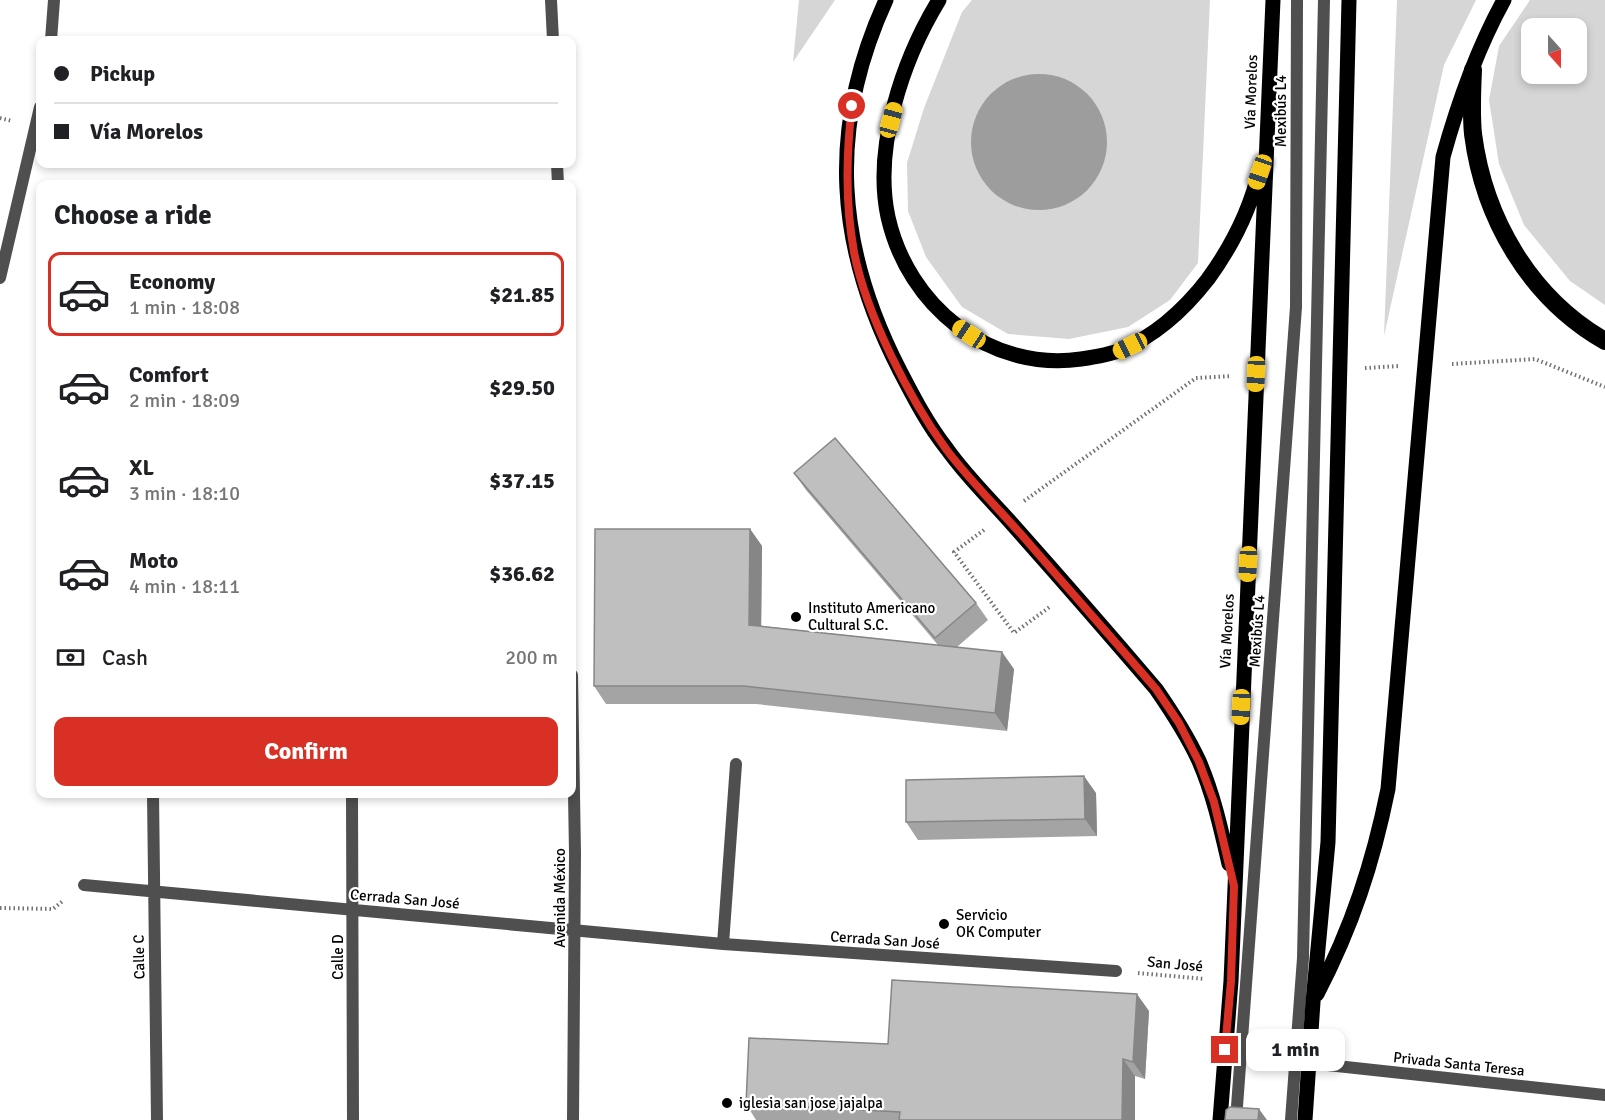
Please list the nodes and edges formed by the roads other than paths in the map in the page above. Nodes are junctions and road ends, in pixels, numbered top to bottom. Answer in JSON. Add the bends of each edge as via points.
{"nodes":[{"id":1,"x":54,"y":0,"type":"edge"},
{"id":2,"x":551,"y":0,"type":"edge"},
{"id":3,"x":886,"y":0,"type":"edge"},
{"id":4,"x":939,"y":0,"type":"edge"},
{"id":5,"x":1273,"y":0,"type":"edge"},
{"id":6,"x":1297,"y":0,"type":"edge"},
{"id":7,"x":1324,"y":0,"type":"edge"},
{"id":8,"x":1349,"y":0,"type":"edge"},
{"id":9,"x":1504,"y":0,"type":"edge"},
{"id":10,"x":51,"y":36,"type":"edge"},
{"id":11,"x":553,"y":36,"type":"edge"},
{"id":12,"x":1473,"y":70,"type":"junction"},
{"id":13,"x":36,"y":124,"type":"edge"},
{"id":14,"x":1267,"y":136,"type":"junction"},
{"id":15,"x":0,"y":278,"type":"edge"},
{"id":16,"x":1605,"y":341,"type":"edge"},
{"id":17,"x":736,"y":764,"type":"dead end"},
{"id":18,"x":153,"y":798,"type":"edge"},
{"id":19,"x":352,"y":798,"type":"edge"},
{"id":20,"x":573,"y":798,"type":"edge"},
{"id":21,"x":84,"y":885,"type":"road end"},
{"id":22,"x":1234,"y":886,"type":"junction"},
{"id":23,"x":153,"y":891,"type":"junction"},
{"id":24,"x":353,"y":910,"type":"junction"},
{"id":25,"x":575,"y":930,"type":"junction"},
{"id":26,"x":723,"y":944,"type":"junction"},
{"id":27,"x":1116,"y":971,"type":"road end"},
{"id":28,"x":1313,"y":1002,"type":"junction"},
{"id":29,"x":1309,"y":1063,"type":"junction"},
{"id":30,"x":1605,"y":1095,"type":"edge"},
{"id":31,"x":157,"y":1120,"type":"edge"},
{"id":32,"x":353,"y":1120,"type":"edge"},
{"id":33,"x":573,"y":1120,"type":"edge"},
{"id":34,"x":1220,"y":1120,"type":"edge"},
{"id":35,"x":1236,"y":1120,"type":"edge"},
{"id":36,"x":1291,"y":1120,"type":"edge"},
{"id":37,"x":1305,"y":1120,"type":"edge"}],
"edges":[{"from":1,"to":10,"type":"street"},
{"from":2,"to":11,"type":"street"},
{"from":3,"to":22,"type":"main road","via":[[861,66],[848,144],[849,218],[869,302],[915,400],[947,449],[1156,689],[1179,723],[1214,802]]},
{"from":4,"to":14,"type":"main road","via":[[916,44],[891,120],[884,188],[888,216],[895,242],[922,291],[958,327],[1004,352],[1034,360],[1096,357],[1119,351],[1161,328],[1199,290],[1232,240],[1260,172]]},
{"from":5,"to":14,"type":"main road","name":"Vía Morelos"},
{"from":6,"to":35,"type":"street","name":"Mexibús L4","via":[[1296,307]]},
{"from":7,"to":36,"type":"street","via":[[1303,958]]},
{"from":8,"to":28,"type":"main road","via":[[1329,842]]},
{"from":9,"to":12,"type":"main road"},
{"from":12,"to":16,"type":"highway","via":[[1476,153],[1501,230],[1541,288],[1566,313]]},
{"from":12,"to":28,"type":"main road","via":[[1443,157],[1388,789],[1364,888]]},
{"from":13,"to":15,"type":"street"},
{"from":14,"to":22,"type":"main road","name":"Vía Morelos"},
{"from":17,"to":26,"type":"street"},
{"from":18,"to":23,"type":"street","name":"Calle C"},
{"from":19,"to":24,"type":"street","name":"Calle D"},
{"from":20,"to":25,"type":"street","name":"Avenida México"},
{"from":21,"to":23,"type":"street","name":"Cerrada San José"},
{"from":22,"to":34,"type":"main road","name":"Vía Morelos"},
{"from":23,"to":24,"type":"street","name":"Cerrada San José"},
{"from":23,"to":31,"type":"street","name":"Calle C"},
{"from":24,"to":25,"type":"street","name":"Cerrada San José"},
{"from":24,"to":32,"type":"street","name":"Calle D"},
{"from":25,"to":26,"type":"street","name":"Cerrada San José"},
{"from":25,"to":33,"type":"street","name":"Avenida México"},
{"from":26,"to":27,"type":"street","name":"Cerrada San José"},
{"from":28,"to":29,"type":"main road"},
{"from":29,"to":30,"type":"street","name":"Privada Santa Teresa"},
{"from":29,"to":37,"type":"main road"}]}
